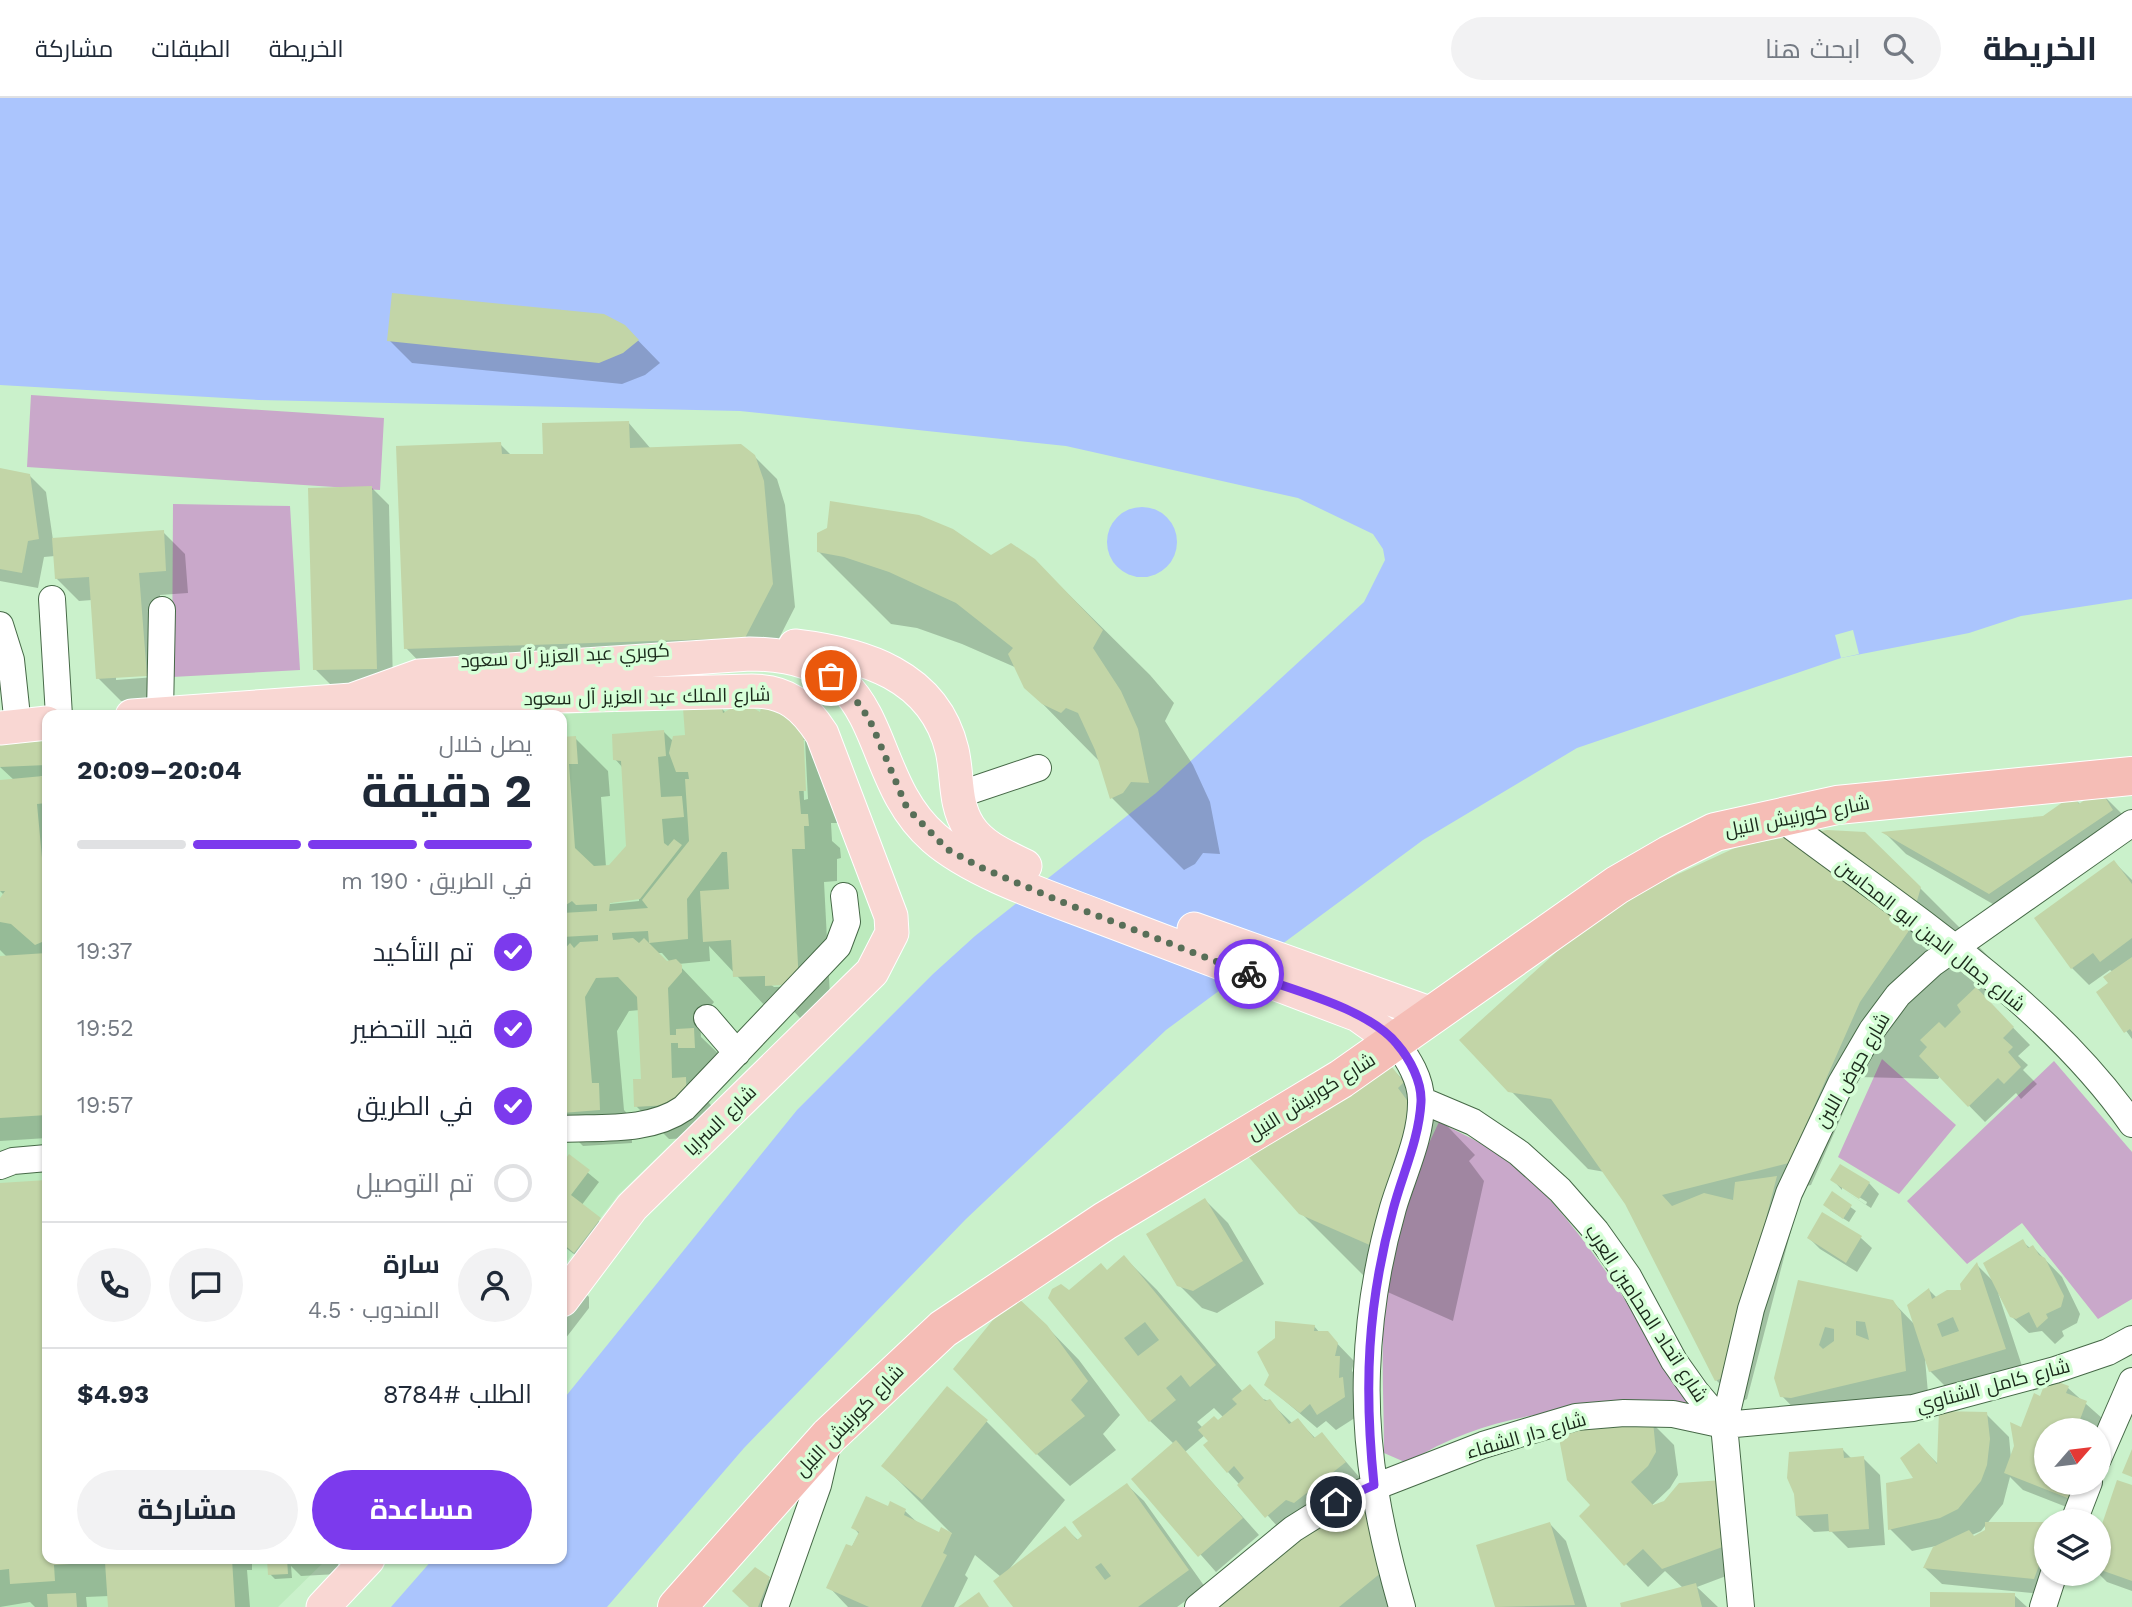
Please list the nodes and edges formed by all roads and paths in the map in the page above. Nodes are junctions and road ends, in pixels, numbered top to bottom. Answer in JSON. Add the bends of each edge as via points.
{"nodes":[{"id":1,"x":52,"y":599,"type":"dead end"},
{"id":2,"x":162,"y":610,"type":"dead end"},
{"id":3,"x":0,"y":625,"type":"edge"},
{"id":4,"x":880,"y":665,"type":"junction"},
{"id":5,"x":419,"y":676,"type":"junction"},
{"id":6,"x":847,"y":690,"type":"junction"},
{"id":7,"x":352,"y":700,"type":"junction"},
{"id":8,"x":59,"y":710,"type":"edge"},
{"id":9,"x":147,"y":710,"type":"edge"},
{"id":10,"x":205,"y":710,"type":"edge"},
{"id":11,"x":22,"y":726,"type":"edge"},
{"id":12,"x":1038,"y":768,"type":"dead end"},
{"id":13,"x":2132,"y":776,"type":"edge"},
{"id":14,"x":958,"y":795,"type":"junction"},
{"id":15,"x":907,"y":808,"type":"junction"},
{"id":16,"x":1779,"y":817,"type":"junction"},
{"id":17,"x":2132,"y":822,"type":"edge"},
{"id":18,"x":1002,"y":866,"type":"junction"},
{"id":19,"x":844,"y":896,"type":"dead end"},
{"id":20,"x":887,"y":948,"type":"joint"},
{"id":21,"x":1953,"y":949,"type":"junction"},
{"id":22,"x":1349,"y":997,"type":"junction"},
{"id":23,"x":1434,"y":1015,"type":"junction"},
{"id":24,"x":708,"y":1018,"type":"dead end"},
{"id":25,"x":1396,"y":1042,"type":"junction"},
{"id":26,"x":737,"y":1054,"type":"junction"},
{"id":27,"x":1421,"y":1100,"type":"junction"},
{"id":28,"x":2132,"y":1124,"type":"edge"},
{"id":29,"x":567,"y":1129,"type":"edge"},
{"id":30,"x":42,"y":1158,"type":"edge"},
{"id":31,"x":4,"y":1160,"type":"edge"},
{"id":32,"x":567,"y":1293,"type":"edge"},
{"id":33,"x":2132,"y":1339,"type":"edge"},
{"id":34,"x":2132,"y":1381,"type":"edge"},
{"id":35,"x":1724,"y":1425,"type":"junction"},
{"id":36,"x":2111,"y":1429,"type":"edge"},
{"id":37,"x":829,"y":1436,"type":"junction"},
{"id":38,"x":1374,"y":1485,"type":"junction"},
{"id":39,"x":363,"y":1564,"type":"edge"},
{"id":40,"x":2050,"y":1586,"type":"edge"},
{"id":41,"x":323,"y":1607,"type":"edge"},
{"id":42,"x":677,"y":1607,"type":"edge"},
{"id":43,"x":775,"y":1607,"type":"edge"},
{"id":44,"x":1198,"y":1607,"type":"edge"},
{"id":45,"x":1402,"y":1607,"type":"edge"},
{"id":46,"x":1741,"y":1607,"type":"edge"},
{"id":47,"x":2043,"y":1607,"type":"edge"}],
"edges":[{"from":1,"to":8,"type":"street"},
{"from":2,"to":9,"type":"street"},
{"from":3,"to":11,"type":"street"},
{"from":4,"to":5,"type":"main road","name":"كوبري عبد العزيز آل سعود","via":[[818,649],[750,645],[465,658]]},
{"from":4,"to":6,"type":"main road","via":[[858,670]]},
{"from":4,"to":14,"type":"main road","name":"كوبري عبد العزيز آل سعود","via":[[913,685],[937,714],[952,750]]},
{"from":5,"to":6,"type":"main road","name":"كوبري عبد العزيز آل سعود","via":[[771,654],[813,665]]},
{"from":5,"to":7,"type":"main road","name":"شارع الملك عبد العزيز آل سعود"},
{"from":6,"to":15,"type":"main road","name":"كوبري عبد العزيز آل سعود","via":[[872,725]]},
{"from":7,"to":10,"type":"main road","name":"شارع الملك عبد العزيز آل سعود"},
{"from":7,"to":20,"type":"main road","name":"شارع الملك عبد العزيز آل سعود","via":[[752,691],[789,697],[807,711],[822,734],[891,916]]},
{"from":12,"to":14,"type":"street"},
{"from":13,"to":16,"type":"highway","name":"شارع كورنيش النيل","via":[[1837,805]]},
{"from":14,"to":15,"type":"main road","via":[[935,811]]},
{"from":14,"to":18,"type":"main road","name":"كوبري عبد العزيز آل سعود","via":[[970,829]]},
{"from":15,"to":18,"type":"main road","name":"كوبري عبد العزيز آل سعود","via":[[947,849]]},
{"from":16,"to":21,"type":"street","name":"شارع جمال الدين ابو المحاسن"},
{"from":16,"to":23,"type":"highway","name":"شارع كورنيش النيل","via":[[1715,832],[1617,885]]},
{"from":17,"to":21,"type":"street","name":"شارع حوض اللبن"},
{"from":18,"to":22,"type":"main road","name":"كوبري عبد العزيز آل سعود","via":[[1064,883]]},
{"from":19,"to":26,"type":"street","via":[[847,922],[838,946]]},
{"from":20,"to":32,"type":"main road","name":"شارع السرايا","via":[[872,972],[632,1207]]},
{"from":21,"to":28,"type":"street","name":"شارع جمال الدين ابو المحاسن","via":[[2075,1055]]},
{"from":21,"to":35,"type":"street","name":"شارع حوض اللبن","via":[[1916,976],[1891,1004],[1841,1083],[1814,1137],[1768,1251]]},
{"from":22,"to":23,"type":"main road","name":"كوبري عبد العزيز آل سعود"},
{"from":22,"to":25,"type":"main road","name":"كوبري عبد العزيز آل سعود","via":[[1371,1023]]},
{"from":23,"to":25,"type":"highway","name":"شارع كورنيش النيل"},
{"from":24,"to":26,"type":"street"},
{"from":25,"to":27,"type":"street","via":[[1408,1060]]},
{"from":25,"to":37,"type":"highway","name":"شارع كورنيش النيل","via":[[1273,1122],[1105,1221],[943,1329]]},
{"from":26,"to":29,"type":"street","via":[[674,1116],[648,1124]]},
{"from":27,"to":35,"type":"street","name":"شارع اتحاد المحامين العرب","via":[[1473,1122],[1560,1190],[1628,1276],[1674,1361]]},
{"from":27,"to":38,"type":"street","via":[[1393,1211],[1368,1344],[1367,1420]]},
{"from":30,"to":31,"type":"street"},
{"from":33,"to":35,"type":"street","name":"شارع كامل الشناوي","via":[[2055,1370],[1913,1408]]},
{"from":34,"to":36,"type":"street"},
{"from":35,"to":38,"type":"street","name":"شارع دار الشفاء","via":[[1673,1413],[1576,1417]]},
{"from":35,"to":46,"type":"street"},
{"from":37,"to":42,"type":"highway","name":"شارع كورنيش النيل"},
{"from":37,"to":43,"type":"street","via":[[818,1485]]},
{"from":38,"to":44,"type":"street","name":"شارع دار الشفاء","via":[[1293,1529]]},
{"from":38,"to":45,"type":"street","via":[[1382,1536]]},
{"from":39,"to":41,"type":"main road"},
{"from":40,"to":47,"type":"street"}]}
